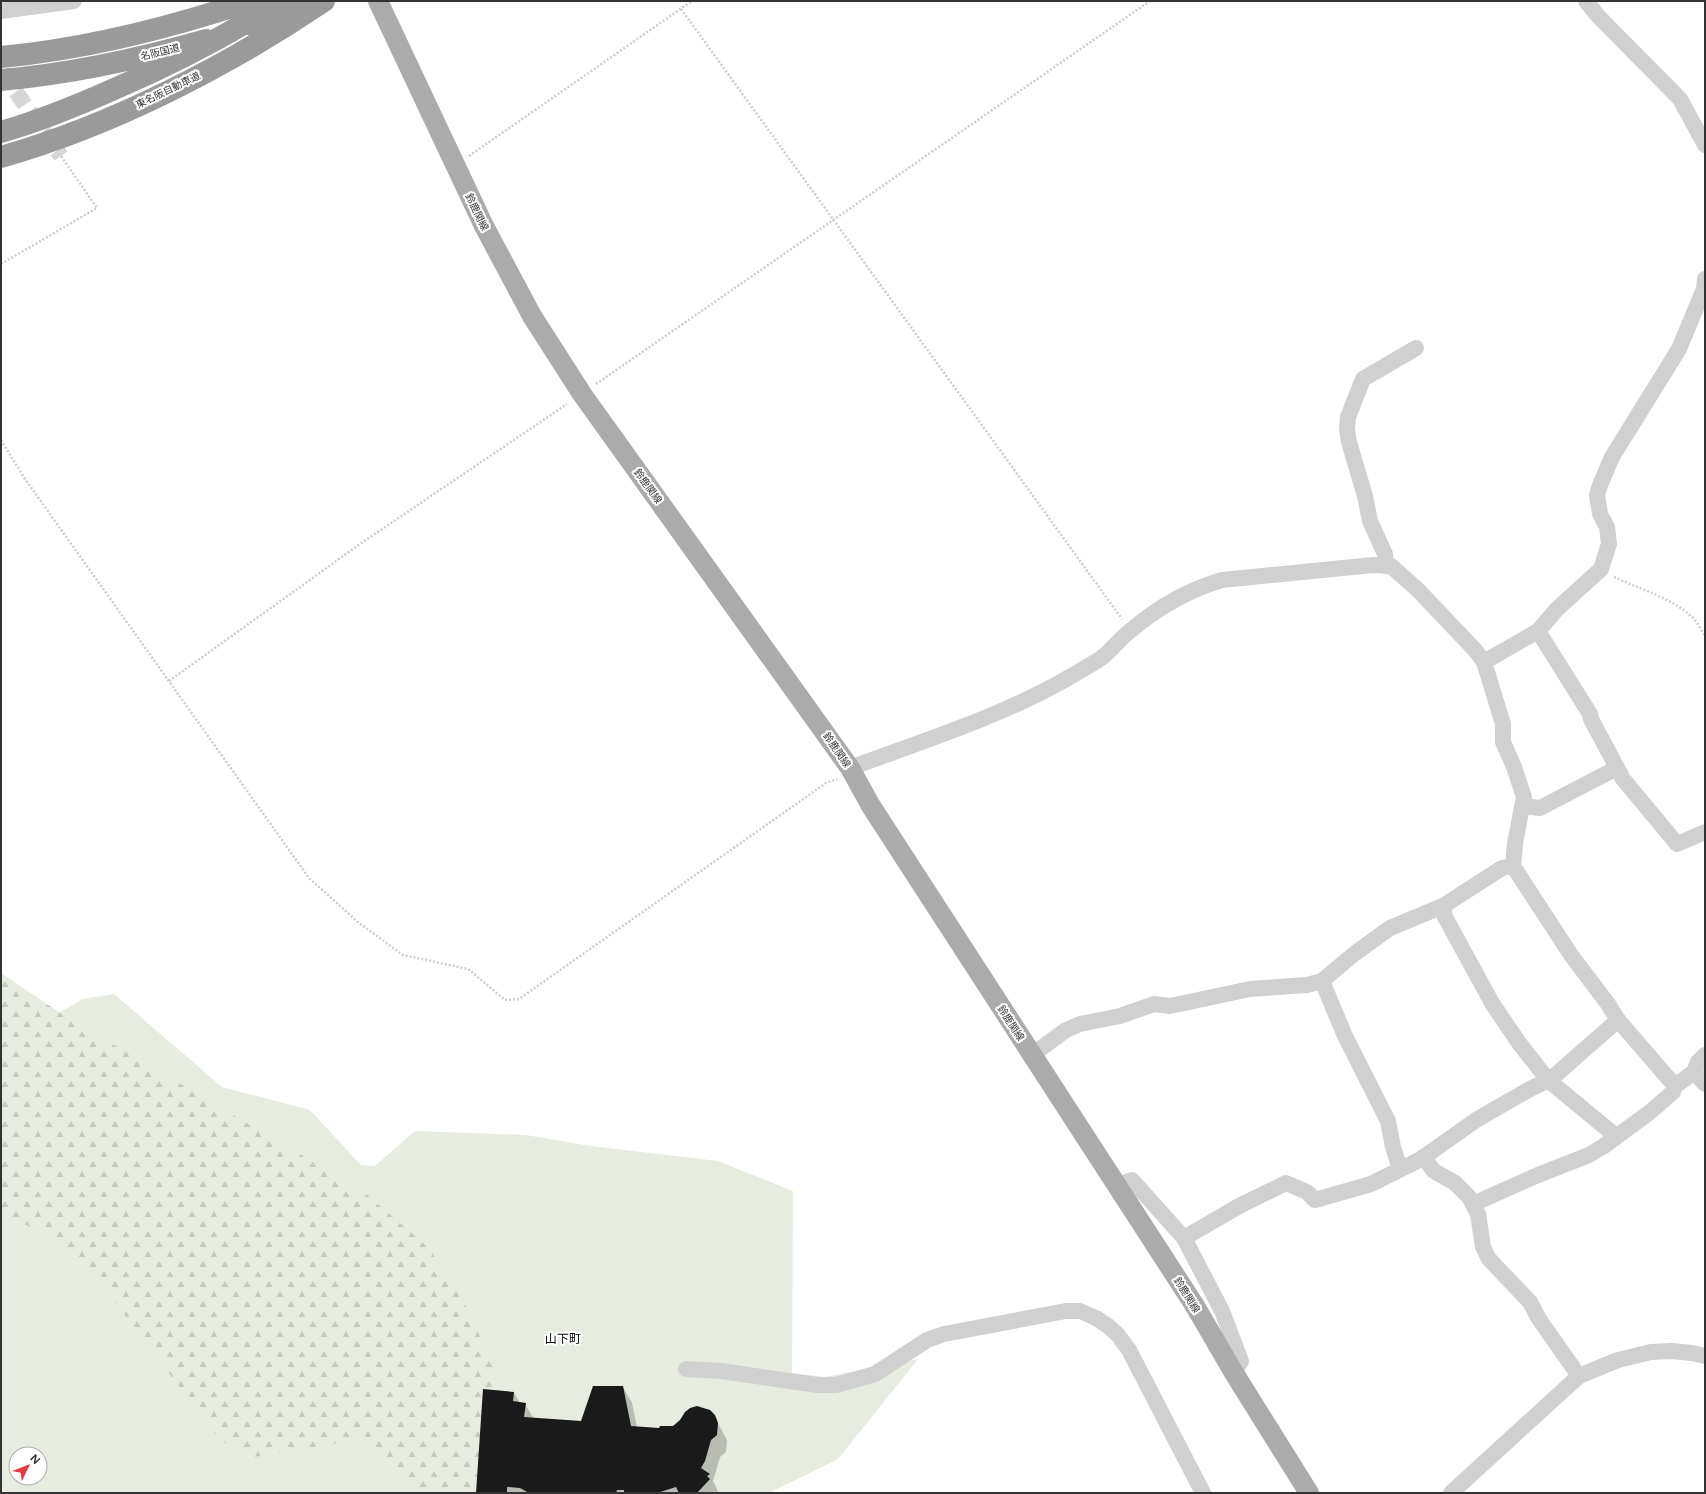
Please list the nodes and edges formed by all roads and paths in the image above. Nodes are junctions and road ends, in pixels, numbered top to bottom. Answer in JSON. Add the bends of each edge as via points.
{"nodes":[{"id":1,"x":74,"y":1,"type":"edge"},
{"id":2,"x":250,"y":1,"type":"edge"},
{"id":3,"x":280,"y":1,"type":"edge"},
{"id":4,"x":314,"y":1,"type":"edge"},
{"id":5,"x":324,"y":1,"type":"edge"},
{"id":6,"x":378,"y":1,"type":"edge"},
{"id":7,"x":692,"y":1,"type":"edge"},
{"id":8,"x":1150,"y":1,"type":"edge"},
{"id":9,"x":1586,"y":1,"type":"edge"},
{"id":10,"x":681,"y":9,"type":"junction"},
{"id":11,"x":1,"y":11,"type":"edge"},
{"id":12,"x":1,"y":57,"type":"edge"},
{"id":13,"x":1,"y":80,"type":"edge"},
{"id":14,"x":1,"y":132,"type":"edge"},
{"id":15,"x":1705,"y":146,"type":"edge"},
{"id":16,"x":61,"y":156,"type":"tunnel mouth"},
{"id":17,"x":1,"y":157,"type":"edge"},
{"id":18,"x":455,"y":165,"type":"junction"},
{"id":19,"x":834,"y":219,"type":"junction"},
{"id":20,"x":1,"y":264,"type":"edge"},
{"id":21,"x":1705,"y":286,"type":"edge"},
{"id":22,"x":1416,"y":348,"type":"dead end"},
{"id":23,"x":582,"y":394,"type":"junction"},
{"id":24,"x":1,"y":440,"type":"edge"},
{"id":25,"x":1386,"y":566,"type":"junction"},
{"id":26,"x":1601,"y":569,"type":"junction"},
{"id":27,"x":1130,"y":630,"type":"junction"},
{"id":28,"x":1538,"y":631,"type":"junction"},
{"id":29,"x":1705,"y":636,"type":"edge"},
{"id":30,"x":1484,"y":662,"type":"junction"},
{"id":31,"x":169,"y":682,"type":"junction"},
{"id":32,"x":850,"y":768,"type":"junction"},
{"id":33,"x":1617,"y":768,"type":"junction"},
{"id":34,"x":1523,"y":806,"type":"junction"},
{"id":35,"x":1705,"y":832,"type":"edge"},
{"id":36,"x":1513,"y":866,"type":"junction"},
{"id":37,"x":1443,"y":906,"type":"junction"},
{"id":38,"x":1322,"y":981,"type":"junction"},
{"id":39,"x":1618,"y":1020,"type":"junction"},
{"id":40,"x":1032,"y":1055,"type":"junction"},
{"id":41,"x":1705,"y":1055,"type":"edge"},
{"id":42,"x":1694,"y":1072,"type":"junction"},
{"id":43,"x":1548,"y":1080,"type":"junction"},
{"id":44,"x":1705,"y":1084,"type":"edge"},
{"id":45,"x":1675,"y":1086,"type":"junction"},
{"id":46,"x":1615,"y":1138,"type":"junction"},
{"id":47,"x":1423,"y":1157,"type":"junction"},
{"id":48,"x":1400,"y":1168,"type":"junction"},
{"id":49,"x":1117,"y":1186,"type":"junction"},
{"id":50,"x":1473,"y":1204,"type":"junction"},
{"id":51,"x":1184,"y":1238,"type":"junction"},
{"id":52,"x":1705,"y":1356,"type":"edge"},
{"id":53,"x":686,"y":1369,"type":"dead end"},
{"id":54,"x":1234,"y":1373,"type":"junction"},
{"id":55,"x":1579,"y":1376,"type":"junction"},
{"id":56,"x":1203,"y":1493,"type":"edge"},
{"id":57,"x":1309,"y":1493,"type":"edge"},
{"id":58,"x":1452,"y":1493,"type":"edge"}],
"edges":[{"from":1,"to":11,"type":"street"},
{"from":2,"to":12,"type":"highway","via":[[152,31],[87,45]]},
{"from":3,"to":14,"type":"highway","bridge":true,"via":[[200,49],[134,80],[69,109]]},
{"from":4,"to":13,"type":"highway","name":"名阪国道","via":[[232,32],[161,52],[94,67]]},
{"from":5,"to":17,"type":"highway","name":"東名阪自動車道","bridge":true,"via":[[267,38],[144,103]]},
{"from":6,"to":18,"type":"main road","name":"鈴鹿関線"},
{"from":7,"to":10,"type":"path"},
{"from":8,"to":19,"type":"path"},
{"from":9,"to":15,"type":"street","via":[[1680,99]]},
{"from":10,"to":18,"type":"path"},
{"from":10,"to":19,"type":"path"},
{"from":16,"to":20,"type":"path","via":[[97,208]]},
{"from":18,"to":23,"type":"main road","name":"鈴鹿関線","via":[[532,316]]},
{"from":19,"to":23,"type":"path"},
{"from":19,"to":27,"type":"path"},
{"from":21,"to":26,"type":"street","via":[[1679,349],[1612,457],[1600,485],[1600,514],[1607,527],[1609,544]]},
{"from":22,"to":25,"type":"street","via":[[1362,380],[1348,417],[1349,442],[1370,521],[1385,554]]},
{"from":23,"to":31,"type":"path","via":[[360,544]]},
{"from":23,"to":32,"type":"main road","name":"鈴鹿関線"},
{"from":24,"to":31,"type":"path","via":[[25,479]]},
{"from":25,"to":27,"type":"street","via":[[1373,565],[1222,580],[1180,596]]},
{"from":25,"to":30,"type":"street","via":[[1391,566],[1418,590]]},
{"from":26,"to":28,"type":"street","via":[[1557,609]]},
{"from":26,"to":29,"type":"path","via":[[1657,595],[1687,613],[1696,621]]},
{"from":27,"to":32,"type":"street","via":[[1104,656],[1045,691],[1005,710]]},
{"from":28,"to":30,"type":"street"},
{"from":28,"to":33,"type":"street","via":[[1590,714]]},
{"from":30,"to":34,"type":"street","via":[[1503,724],[1503,742],[1524,797]]},
{"from":31,"to":32,"type":"path","via":[[309,878],[359,923],[403,955],[468,969],[505,1000],[519,999]]},
{"from":32,"to":40,"type":"main road","name":"鈴鹿関線","via":[[871,806]]},
{"from":33,"to":34,"type":"street","via":[[1540,808]]},
{"from":33,"to":35,"type":"street","via":[[1623,779],[1676,844]]},
{"from":34,"to":36,"type":"street"},
{"from":36,"to":37,"type":"street","via":[[1502,868]]},
{"from":36,"to":39,"type":"street","via":[[1571,955]]},
{"from":37,"to":38,"type":"street","via":[[1390,928]]},
{"from":37,"to":43,"type":"street","via":[[1445,917],[1492,1003]]},
{"from":38,"to":40,"type":"street","via":[[1307,985],[1250,989],[1170,1006],[1154,1004],[1120,1016],[1080,1024],[1066,1030]]},
{"from":38,"to":48,"type":"street","via":[[1345,1036],[1388,1121]]},
{"from":39,"to":43,"type":"street"},
{"from":39,"to":45,"type":"street"},
{"from":40,"to":49,"type":"main road","name":"鈴鹿関線"},
{"from":41,"to":42,"type":"street","via":[[1698,1062]]},
{"from":42,"to":44,"type":"street"},
{"from":42,"to":45,"type":"street"},
{"from":43,"to":46,"type":"street"},
{"from":43,"to":47,"type":"street","via":[[1476,1120]]},
{"from":45,"to":46,"type":"street","via":[[1673,1092],[1650,1112]]},
{"from":46,"to":50,"type":"street","via":[[1589,1154]]},
{"from":47,"to":48,"type":"street"},
{"from":47,"to":50,"type":"street","via":[[1434,1170],[1463,1191]]},
{"from":48,"to":51,"type":"street","via":[[1371,1184],[1315,1200],[1307,1192],[1286,1183],[1239,1206]]},
{"from":49,"to":51,"type":"street","via":[[1132,1180]]},
{"from":49,"to":54,"type":"main road","name":"鈴鹿関線","via":[[1195,1306]]},
{"from":50,"to":55,"type":"street","via":[[1478,1214],[1483,1247],[1488,1259],[1530,1302]]},
{"from":51,"to":54,"type":"street","via":[[1222,1311],[1241,1361]]},
{"from":52,"to":55,"type":"street","via":[[1692,1352],[1651,1352],[1618,1360]]},
{"from":53,"to":56,"type":"street","via":[[721,1371],[817,1385],[836,1385],[875,1374],[927,1340],[944,1334],[1048,1314],[1080,1311],[1108,1326],[1129,1350]]},
{"from":54,"to":57,"type":"main road","name":"鈴鹿関線"},
{"from":55,"to":58,"type":"street"}]}
